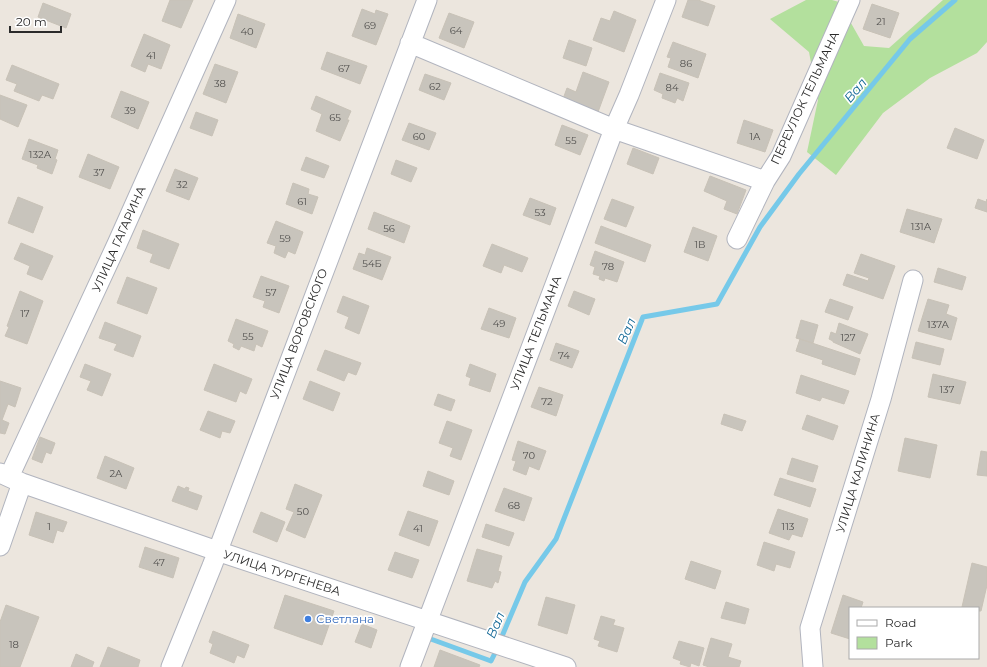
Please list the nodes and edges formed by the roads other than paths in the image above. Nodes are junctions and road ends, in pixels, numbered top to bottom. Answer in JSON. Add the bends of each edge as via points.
{"nodes":[{"id":1,"x":226,"y":0,"type":"edge"},
{"id":2,"x":426,"y":0,"type":"edge"},
{"id":3,"x":666,"y":0,"type":"edge"},
{"id":4,"x":850,"y":0,"type":"edge"},
{"id":5,"x":410,"y":43,"type":"junction"},
{"id":6,"x":614,"y":129,"type":"junction"},
{"id":7,"x":765,"y":181,"type":"junction"},
{"id":8,"x":737,"y":239,"type":"dead end"},
{"id":9,"x":913,"y":280,"type":"dead end"},
{"id":10,"x":10,"y":478,"type":"edge"},
{"id":11,"x":0,"y":546,"type":"edge"},
{"id":12,"x":217,"y":551,"type":"junction"},
{"id":13,"x":427,"y":621,"type":"junction"},
{"id":14,"x":171,"y":667,"type":"edge"},
{"id":15,"x":410,"y":667,"type":"edge"},
{"id":16,"x":566,"y":667,"type":"edge"},
{"id":17,"x":813,"y":667,"type":"edge"}],
"edges":[{"from":1,"to":10,"type":"street","name":"УЛИЦА ГАГАРИНА"},
{"from":2,"to":5,"type":"street","name":"УЛИЦА ВОРОВСКОГО"},
{"from":3,"to":6,"type":"street","name":"УЛИЦА ТЕЛЬМАНА"},
{"from":4,"to":7,"type":"street","name":"ПЕРЕУЛОК ТЕЛЬМАНА","via":[[780,156]]},
{"from":5,"to":6,"type":"street"},
{"from":5,"to":12,"type":"street","name":"УЛИЦА ВОРОВСКОГО"},
{"from":6,"to":7,"type":"street"},
{"from":6,"to":13,"type":"street","name":"УЛИЦА ТЕЛЬМАНА"},
{"from":7,"to":8,"type":"street","name":"ПЕРЕУЛОК ТЕЛЬМАНА"},
{"from":9,"to":17,"type":"street","name":"УЛИЦА КАЛИНИНА","via":[[881,399],[810,628]]},
{"from":10,"to":11,"type":"street","name":"УЛИЦА ГАГАРИНА"},
{"from":10,"to":12,"type":"street","name":"УЛИЦА ТУРГЕНЕВА"},
{"from":12,"to":13,"type":"street","name":"УЛИЦА ТУРГЕНЕВА"},
{"from":12,"to":14,"type":"street","name":"УЛИЦА ВОРОВСКОГО"},
{"from":13,"to":15,"type":"street","name":"УЛИЦА ТЕЛЬМАНА"},
{"from":13,"to":16,"type":"street","name":"УЛИЦА ТУРГЕНЕВА"}]}
